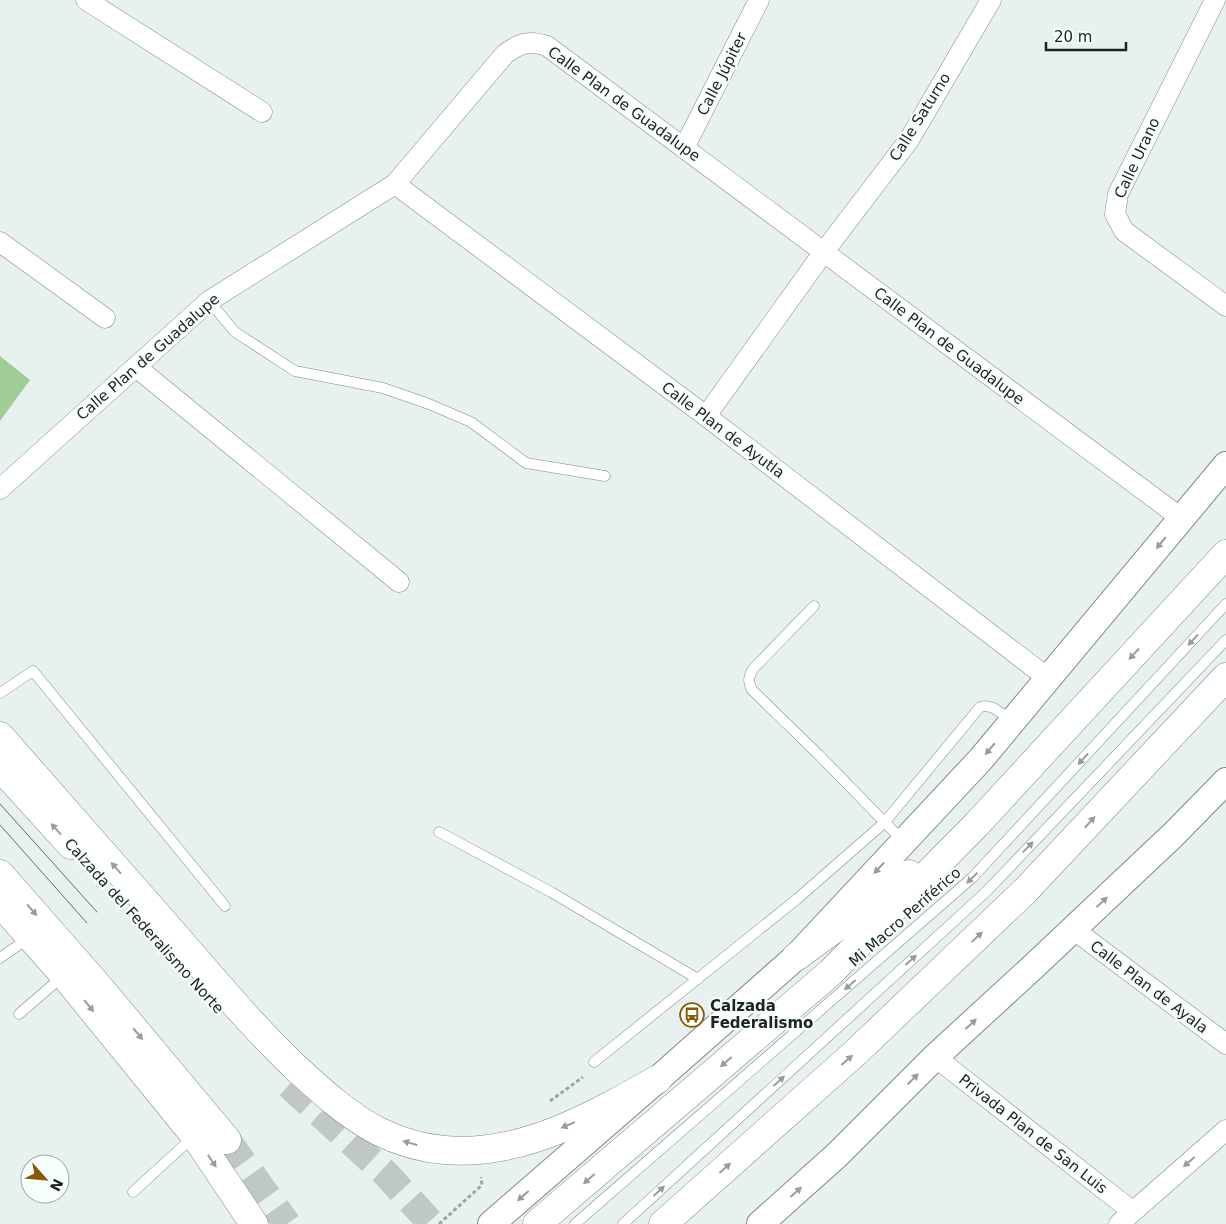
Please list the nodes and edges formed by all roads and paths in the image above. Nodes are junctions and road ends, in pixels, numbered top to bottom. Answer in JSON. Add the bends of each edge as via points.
{"nodes":[{"id":1,"x":86,"y":0,"type":"edge"},
{"id":2,"x":760,"y":0,"type":"edge"},
{"id":3,"x":991,"y":0,"type":"edge"},
{"id":4,"x":1214,"y":0,"type":"edge"},
{"id":5,"x":262,"y":112,"type":"dead end"},
{"id":6,"x":684,"y":148,"type":"junction"},
{"id":7,"x":395,"y":184,"type":"junction"},
{"id":8,"x":0,"y":242,"type":"edge"},
{"id":9,"x":824,"y":253,"type":"junction"},
{"id":10,"x":209,"y":301,"type":"junction"},
{"id":11,"x":1226,"y":306,"type":"edge"},
{"id":12,"x":105,"y":318,"type":"dead end"},
{"id":13,"x":136,"y":367,"type":"junction"},
{"id":14,"x":706,"y":416,"type":"junction"},
{"id":15,"x":1226,"y":465,"type":"edge"},
{"id":16,"x":605,"y":476,"type":"dead end"},
{"id":17,"x":0,"y":489,"type":"edge"},
{"id":18,"x":1180,"y":518,"type":"junction"},
{"id":19,"x":1226,"y":554,"type":"edge"},
{"id":20,"x":399,"y":582,"type":"dead end"},
{"id":21,"x":1226,"y":604,"type":"edge"},
{"id":22,"x":814,"y":606,"type":"dead end"},
{"id":23,"x":1226,"y":640,"type":"edge"},
{"id":24,"x":1226,"y":678,"type":"edge"},
{"id":25,"x":1049,"y":679,"type":"junction"},
{"id":26,"x":0,"y":692,"type":"edge"},
{"id":27,"x":1013,"y":722,"type":"junction"},
{"id":28,"x":0,"y":736,"type":"edge"},
{"id":29,"x":0,"y":767,"type":"edge"},
{"id":30,"x":1226,"y":781,"type":"edge"},
{"id":31,"x":884,"y":823,"type":"junction"},
{"id":32,"x":977,"y":824,"type":"junction"},
{"id":33,"x":439,"y":832,"type":"dead end"},
{"id":34,"x":904,"y":842,"type":"junction"},
{"id":35,"x":0,"y":874,"type":"edge"},
{"id":36,"x":0,"y":903,"type":"edge"},
{"id":37,"x":225,"y":906,"type":"dead end"},
{"id":38,"x":1073,"y":929,"type":"junction"},
{"id":39,"x":30,"y":936,"type":"junction"},
{"id":40,"x":796,"y":957,"type":"junction"},
{"id":41,"x":0,"y":958,"type":"edge"},
{"id":42,"x":64,"y":975,"type":"junction"},
{"id":43,"x":698,"y":979,"type":"junction"},
{"id":44,"x":18,"y":1014,"type":"dead end"},
{"id":45,"x":1226,"y":1044,"type":"edge"},
{"id":46,"x":934,"y":1057,"type":"junction"},
{"id":47,"x":594,"y":1062,"type":"dead end"},
{"id":48,"x":658,"y":1079,"type":"junction"},
{"id":49,"x":289,"y":1085,"type":"tunnel mouth"},
{"id":50,"x":1226,"y":1130,"type":"edge"},
{"id":51,"x":195,"y":1136,"type":"junction"},
{"id":52,"x":227,"y":1140,"type":"tunnel mouth"},
{"id":53,"x":133,"y":1192,"type":"dead end"},
{"id":54,"x":1126,"y":1217,"type":"edge"},
{"id":55,"x":254,"y":1224,"type":"edge"},
{"id":56,"x":491,"y":1224,"type":"edge"},
{"id":57,"x":537,"y":1224,"type":"edge"},
{"id":58,"x":575,"y":1224,"type":"edge"},
{"id":59,"x":623,"y":1224,"type":"edge"},
{"id":60,"x":663,"y":1224,"type":"edge"},
{"id":61,"x":760,"y":1224,"type":"edge"}],
"edges":[{"from":1,"to":5,"type":"street"},
{"from":2,"to":6,"type":"street","name":"Calle Júpiter"},
{"from":3,"to":9,"type":"street","name":"Calle Saturno","via":[[909,140]]},
{"from":4,"to":11,"type":"street","name":"Calle Urano","via":[[1118,194],[1115,214],[1124,231]]},
{"from":6,"to":7,"type":"street","name":"Calle Plan de Guadalupe","via":[[547,46],[525,43],[505,54]]},
{"from":6,"to":9,"type":"street","name":"Calle Plan de Guadalupe"},
{"from":7,"to":10,"type":"street","name":"Calle Plan de Guadalupe"},
{"from":7,"to":14,"type":"street","name":"Calle Plan de Ayutla"},
{"from":8,"to":12,"type":"street"},
{"from":9,"to":14,"type":"street","name":"Calle Saturno"},
{"from":9,"to":18,"type":"street","name":"Calle Plan de Guadalupe"},
{"from":10,"to":13,"type":"street","name":"Calle Plan de Guadalupe"},
{"from":10,"to":16,"type":"lane","via":[[235,332],[295,371],[383,388],[429,404],[471,422],[526,463]]},
{"from":13,"to":17,"type":"street","name":"Calle Plan de Guadalupe"},
{"from":13,"to":20,"type":"street"},
{"from":14,"to":25,"type":"street","name":"Calle Plan de Ayutla"},
{"from":15,"to":18,"type":"street"},
{"from":18,"to":25,"type":"street","one_way":true},
{"from":19,"to":32,"type":"main road","one_way":true},
{"from":21,"to":58,"type":"lane","name":"Mi Macro Periférico","one_way":true,"via":[[972,878]]},
{"from":22,"to":31,"type":"lane","via":[[753,669],[749,685]]},
{"from":59,"to":23,"type":"lane","one_way":true,"via":[[986,891]]},
{"from":60,"to":24,"type":"main road","one_way":true,"via":[[855,1053],[1025,891]]},
{"from":25,"to":27,"type":"street"},
{"from":26,"to":37,"type":"lane","via":[[33,671]]},
{"from":27,"to":31,"type":"lane","via":[[990,706],[980,707]]},
{"from":27,"to":34,"type":"street","one_way":true},
{"from":48,"to":28,"type":"main road","one_way":true,"via":[[588,1116],[514,1145],[479,1150],[443,1150],[422,1147],[378,1131],[331,1099],[263,1036]]},
{"from":49,"to":29,"type":"main road","name":"Calzada del Federalismo Norte","one_way":true},
{"from":38,"to":30,"type":"street","one_way":true},
{"from":31,"to":34,"type":"lane"},
{"from":31,"to":43,"type":"lane","via":[[797,900]]},
{"from":32,"to":40,"type":"main road"},
{"from":32,"to":57,"type":"main road","one_way":true,"via":[[830,973]]},
{"from":33,"to":43,"type":"lane","via":[[551,892]]},
{"from":34,"to":40,"type":"street","one_way":true},
{"from":35,"to":52,"type":"main road","one_way":true},
{"from":36,"to":39,"type":"main road"},
{"from":38,"to":45,"type":"street","name":"Calle Plan de Ayala"},
{"from":46,"to":38,"type":"street","one_way":true},
{"from":39,"to":41,"type":"lane"},
{"from":39,"to":42,"type":"main road"},
{"from":40,"to":48,"type":"street"},
{"from":42,"to":44,"type":"lane"},
{"from":42,"to":51,"type":"main road","one_way":true},
{"from":43,"to":47,"type":"lane"},
{"from":46,"to":54,"type":"street","name":"Privada Plan de San Luis"},
{"from":61,"to":46,"type":"street","one_way":true,"via":[[838,1154]]},
{"from":48,"to":56,"type":"street","one_way":true},
{"from":50,"to":54,"type":"street","one_way":true},
{"from":51,"to":53,"type":"lane"},
{"from":51,"to":55,"type":"main road","one_way":true}]}
